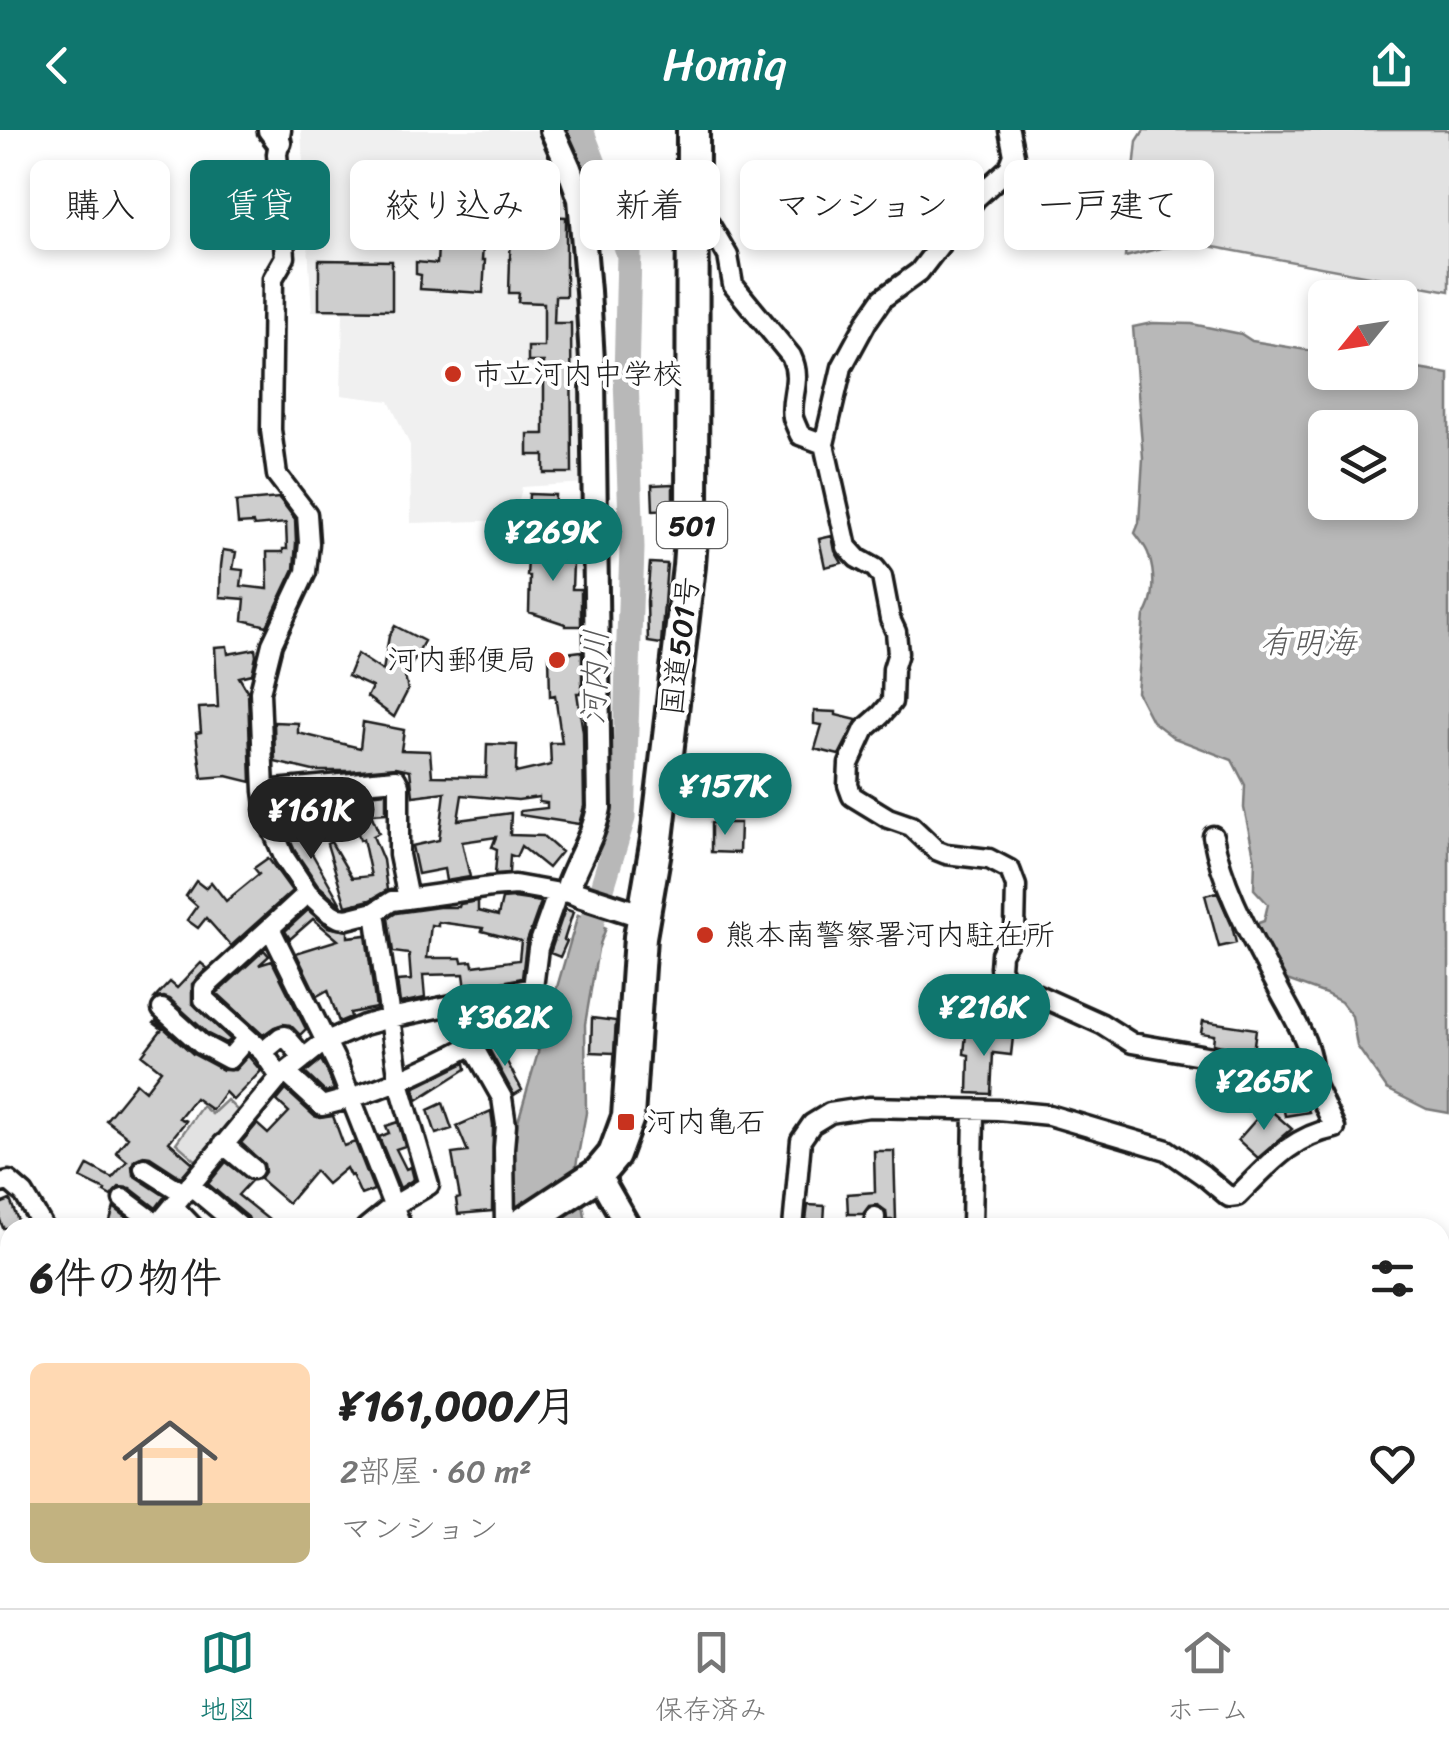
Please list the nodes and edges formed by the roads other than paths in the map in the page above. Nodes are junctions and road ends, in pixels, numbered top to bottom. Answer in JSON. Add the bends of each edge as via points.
{"nodes":[{"id":1,"x":552,"y":130,"type":"edge"},
{"id":2,"x":692,"y":130,"type":"edge"},
{"id":3,"x":1009,"y":130,"type":"edge"},
{"id":4,"x":276,"y":134,"type":"edge"},
{"id":5,"x":692,"y":160,"type":"edge"},
{"id":6,"x":720,"y":242,"type":"edge"},
{"id":7,"x":691,"y":250,"type":"edge"},
{"id":8,"x":824,"y":444,"type":"junction"},
{"id":9,"x":264,"y":790,"type":"junction"},
{"id":10,"x":1213,"y":836,"type":"dead end"},
{"id":11,"x":308,"y":892,"type":"junction"},
{"id":12,"x":569,"y":897,"type":"junction"},
{"id":13,"x":408,"y":899,"type":"junction"},
{"id":14,"x":374,"y":912,"type":"junction"},
{"id":15,"x":635,"y":913,"type":"junction"},
{"id":16,"x":270,"y":928,"type":"junction"},
{"id":17,"x":510,"y":993,"type":"junction"},
{"id":18,"x":162,"y":1009,"type":"dead end"},
{"id":19,"x":390,"y":1018,"type":"junction"},
{"id":20,"x":248,"y":1038,"type":"junction"},
{"id":21,"x":324,"y":1042,"type":"junction"},
{"id":22,"x":472,"y":1046,"type":"junction"},
{"id":23,"x":263,"y":1052,"type":"junction"},
{"id":24,"x":304,"y":1058,"type":"junction"},
{"id":25,"x":283,"y":1075,"type":"junction"},
{"id":26,"x":1312,"y":1080,"type":"junction"},
{"id":27,"x":398,"y":1082,"type":"junction"},
{"id":28,"x":352,"y":1098,"type":"junction"},
{"id":29,"x":974,"y":1110,"type":"junction"},
{"id":30,"x":223,"y":1144,"type":"junction"},
{"id":31,"x":144,"y":1168,"type":"dead end"},
{"id":32,"x":253,"y":1169,"type":"dead end"},
{"id":33,"x":590,"y":1178,"type":"junction"},
{"id":34,"x":0,"y":1183,"type":"edge"},
{"id":35,"x":182,"y":1195,"type":"junction"},
{"id":36,"x":123,"y":1199,"type":"dead end"},
{"id":37,"x":394,"y":1206,"type":"junction"},
{"id":38,"x":38,"y":1218,"type":"edge"},
{"id":39,"x":146,"y":1218,"type":"edge"},
{"id":40,"x":163,"y":1218,"type":"edge"},
{"id":41,"x":190,"y":1218,"type":"edge"},
{"id":42,"x":225,"y":1218,"type":"edge"},
{"id":43,"x":379,"y":1218,"type":"edge"},
{"id":44,"x":398,"y":1218,"type":"edge"},
{"id":45,"x":509,"y":1218,"type":"edge"},
{"id":46,"x":518,"y":1218,"type":"edge"},
{"id":47,"x":626,"y":1218,"type":"edge"},
{"id":48,"x":794,"y":1218,"type":"edge"},
{"id":49,"x":972,"y":1218,"type":"edge"}],
"edges":[{"from":1,"to":12,"type":"main road","via":[[580,199],[593,380],[600,808]]},
{"from":2,"to":5,"type":"highway","name":"国道501号","number":"501"},
{"from":3,"to":8,"type":"street","via":[[1010,168],[867,320],[842,367]]},
{"from":4,"to":9,"type":"street","via":[[285,257],[273,278],[270,430],[277,475],[307,514],[309,542],[306,572],[272,644],[260,692]]},
{"from":6,"to":8,"type":"street","via":[[732,285],[796,367],[792,416],[800,435]]},
{"from":7,"to":15,"type":"highway","name":"国道501号","number":"501","via":[[689,566],[657,839]]},
{"from":8,"to":26,"type":"street","via":[[847,548],[882,577],[898,653],[892,702],[865,729],[849,764],[852,796],[911,826],[936,850],[990,859],[1010,870],[1015,928],[1001,954],[1005,978],[1132,1042]]},
{"from":9,"to":11,"type":"street","via":[[284,857]]},
{"from":9,"to":13,"type":"street","via":[[396,779]]},
{"from":10,"to":26,"type":"street","via":[[1225,880],[1305,1042]]},
{"from":11,"to":14,"type":"street","via":[[339,918]]},
{"from":11,"to":16,"type":"street"},
{"from":12,"to":13,"type":"street","via":[[514,885]]},
{"from":12,"to":15,"type":"main road"},
{"from":12,"to":17,"type":"street","via":[[538,948],[535,985]]},
{"from":13,"to":14,"type":"street"},
{"from":14,"to":19,"type":"street"},
{"from":15,"to":33,"type":"highway","name":"国道501号","number":"501","via":[[628,1117],[614,1155]]},
{"from":16,"to":20,"type":"street","via":[[204,988],[204,999]]},
{"from":16,"to":21,"type":"street"},
{"from":17,"to":19,"type":"street"},
{"from":17,"to":22,"type":"street","via":[[504,1023]]},
{"from":18,"to":20,"type":"street","via":[[229,1059]]},
{"from":19,"to":21,"type":"street"},
{"from":19,"to":27,"type":"street"},
{"from":20,"to":23,"type":"street"},
{"from":21,"to":24,"type":"street"},
{"from":21,"to":28,"type":"street"},
{"from":22,"to":27,"type":"street"},
{"from":22,"to":45,"type":"street","via":[[502,1098]]},
{"from":23,"to":24,"type":"street","via":[[285,1036]]},
{"from":23,"to":25,"type":"street"},
{"from":24,"to":25,"type":"street"},
{"from":25,"to":28,"type":"street","via":[[322,1106]]},
{"from":25,"to":30,"type":"street"},
{"from":26,"to":29,"type":"street","via":[[1335,1128],[1290,1146],[1229,1197],[1166,1150],[1050,1116]]},
{"from":27,"to":28,"type":"street"},
{"from":27,"to":37,"type":"street","via":[[429,1185]]},
{"from":28,"to":37,"type":"street"},
{"from":29,"to":48,"type":"street","via":[[869,1107],[830,1113],[802,1140]]},
{"from":29,"to":49,"type":"street"},
{"from":30,"to":32,"type":"street"},
{"from":30,"to":35,"type":"street"},
{"from":31,"to":35,"type":"street"},
{"from":33,"to":46,"type":"highway","name":"国道501号","number":"501"},
{"from":33,"to":47,"type":"main road"},
{"from":34,"to":38,"type":"street","via":[[9,1181],[24,1194]]},
{"from":35,"to":40,"type":"street"},
{"from":35,"to":41,"type":"street"},
{"from":35,"to":42,"type":"street"},
{"from":36,"to":39,"type":"street"},
{"from":37,"to":43,"type":"street"},
{"from":37,"to":44,"type":"street"}]}
